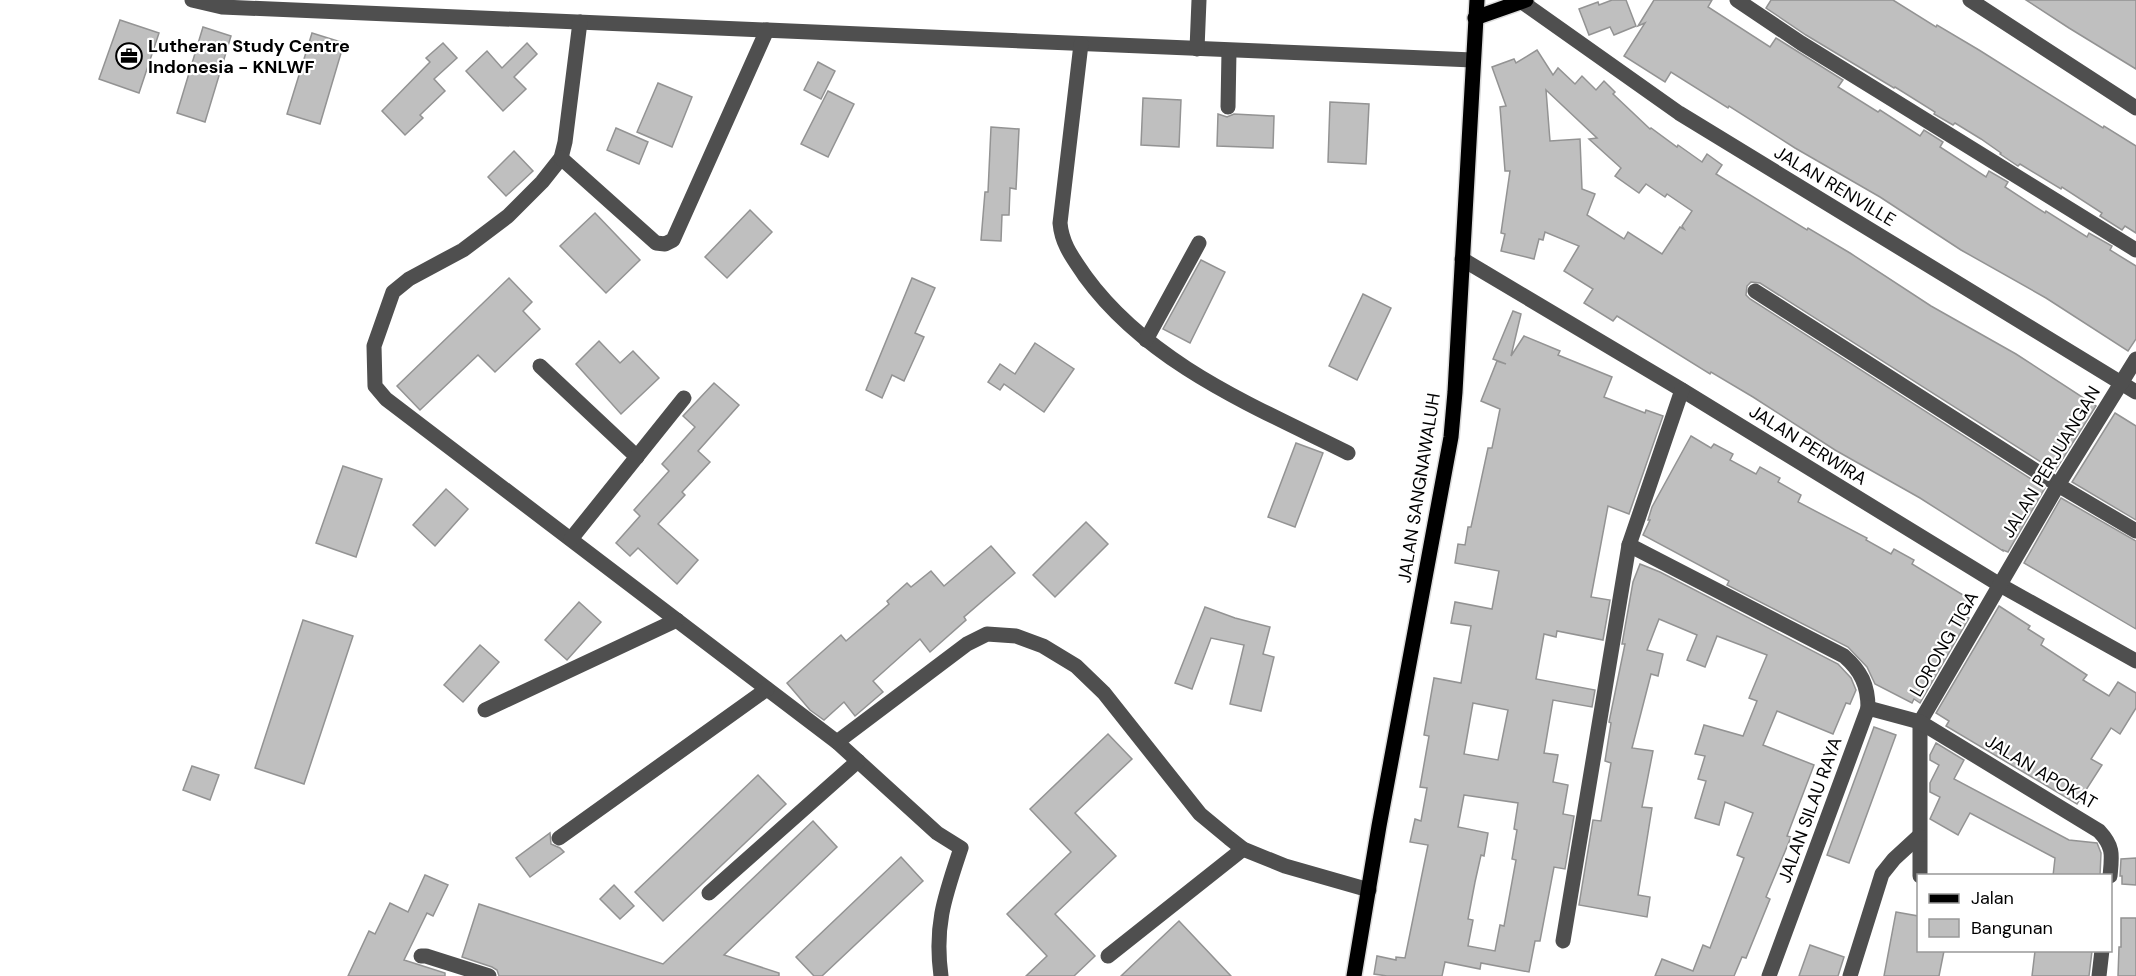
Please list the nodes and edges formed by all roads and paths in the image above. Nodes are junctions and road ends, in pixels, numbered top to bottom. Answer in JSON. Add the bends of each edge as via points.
{"nodes":[{"id":1,"x":192,"y":0,"type":"edge"},
{"id":2,"x":1199,"y":0,"type":"edge"},
{"id":3,"x":1477,"y":0,"type":"edge"},
{"id":4,"x":1737,"y":0,"type":"edge"},
{"id":5,"x":1970,"y":0,"type":"edge"},
{"id":6,"x":1524,"y":1,"type":"edge"},
{"id":7,"x":394,"y":7,"type":"edge"},
{"id":8,"x":1475,"y":18,"type":"junction"},
{"id":9,"x":580,"y":22,"type":"junction"},
{"id":10,"x":767,"y":30,"type":"junction"},
{"id":11,"x":1082,"y":44,"type":"junction"},
{"id":12,"x":1197,"y":49,"type":"junction"},
{"id":13,"x":1229,"y":51,"type":"junction"},
{"id":14,"x":1473,"y":60,"type":"junction"},
{"id":15,"x":1228,"y":107,"type":"dead end"},
{"id":16,"x":2136,"y":108,"type":"edge"},
{"id":17,"x":561,"y":158,"type":"junction"},
{"id":18,"x":1199,"y":243,"type":"dead end"},
{"id":19,"x":2136,"y":250,"type":"edge"},
{"id":20,"x":1462,"y":259,"type":"junction"},
{"id":21,"x":1755,"y":291,"type":"dead end"},
{"id":22,"x":1146,"y":340,"type":"junction"},
{"id":23,"x":2136,"y":359,"type":"edge"},
{"id":24,"x":540,"y":366,"type":"dead end"},
{"id":25,"x":2121,"y":383,"type":"junction"},
{"id":26,"x":1682,"y":390,"type":"junction"},
{"id":27,"x":2136,"y":392,"type":"edge"},
{"id":28,"x":684,"y":398,"type":"dead end"},
{"id":29,"x":1348,"y":453,"type":"dead end"},
{"id":30,"x":637,"y":457,"type":"junction"},
{"id":31,"x":2058,"y":485,"type":"junction"},
{"id":32,"x":2136,"y":531,"type":"edge"},
{"id":33,"x":571,"y":539,"type":"junction"},
{"id":34,"x":1629,"y":545,"type":"junction"},
{"id":35,"x":2000,"y":585,"type":"junction"},
{"id":36,"x":677,"y":620,"type":"junction"},
{"id":37,"x":2136,"y":661,"type":"edge"},
{"id":38,"x":767,"y":689,"type":"junction"},
{"id":39,"x":1868,"y":708,"type":"junction"},
{"id":40,"x":485,"y":710,"type":"dead end"},
{"id":41,"x":1920,"y":722,"type":"junction"},
{"id":42,"x":837,"y":742,"type":"junction"},
{"id":43,"x":858,"y":762,"type":"junction"},
{"id":44,"x":1919,"y":836,"type":"junction"},
{"id":45,"x":559,"y":838,"type":"dead end"},
{"id":46,"x":1243,"y":849,"type":"junction"},
{"id":47,"x":1920,"y":874,"type":"edge"},
{"id":48,"x":2110,"y":874,"type":"edge"},
{"id":49,"x":1369,"y":890,"type":"junction"},
{"id":50,"x":709,"y":893,"type":"dead end"},
{"id":51,"x":1563,"y":941,"type":"dead end"},
{"id":52,"x":2102,"y":952,"type":"edge"},
{"id":53,"x":420,"y":956,"type":"dead end"},
{"id":54,"x":1108,"y":956,"type":"dead end"},
{"id":55,"x":489,"y":976,"type":"edge"},
{"id":56,"x":941,"y":976,"type":"edge"},
{"id":57,"x":1354,"y":976,"type":"edge"},
{"id":58,"x":1769,"y":976,"type":"edge"},
{"id":59,"x":1850,"y":976,"type":"edge"},
{"id":60,"x":2099,"y":976,"type":"edge"}],
"edges":[{"from":1,"to":7,"type":"street","via":[[222,7]]},
{"from":2,"to":12,"type":"street"},
{"from":3,"to":8,"type":"main road","name":"JALAN SANGNAWALUH"},
{"from":4,"to":19,"type":"street"},
{"from":5,"to":16,"type":"street"},
{"from":6,"to":8,"type":"main road"},
{"from":6,"to":25,"type":"street","name":"JALAN RENVILLE","via":[[1679,113]]},
{"from":7,"to":9,"type":"street"},
{"from":8,"to":14,"type":"main road","name":"JALAN SANGNAWALUH"},
{"from":9,"to":10,"type":"street"},
{"from":9,"to":17,"type":"street"},
{"from":10,"to":11,"type":"street"},
{"from":10,"to":17,"type":"street","via":[[673,240],[656,243]]},
{"from":11,"to":12,"type":"street"},
{"from":11,"to":22,"type":"street","via":[[1061,233],[1065,248],[1097,291]]},
{"from":12,"to":13,"type":"street"},
{"from":13,"to":14,"type":"street"},
{"from":13,"to":15,"type":"street"},
{"from":14,"to":20,"type":"main road","name":"JALAN SANGNAWALUH"},
{"from":17,"to":33,"type":"street","via":[[508,216],[463,250],[393,292],[374,346],[374,370],[375,386],[386,399]]},
{"from":18,"to":22,"type":"street"},
{"from":20,"to":26,"type":"street","name":"JALAN PERWIRA"},
{"from":20,"to":49,"type":"main road","name":"JALAN SANGNAWALUH","via":[[1451,437]]},
{"from":21,"to":31,"type":"street"},
{"from":22,"to":29,"type":"street","via":[[1207,382]]},
{"from":23,"to":25,"type":"street","name":"JALAN PERJUANGAN"},
{"from":24,"to":30,"type":"street"},
{"from":25,"to":27,"type":"street","name":"JALAN RENVILLE"},
{"from":25,"to":31,"type":"street","name":"JALAN PERJUANGAN"},
{"from":26,"to":34,"type":"street"},
{"from":26,"to":35,"type":"street","name":"JALAN PERWIRA"},
{"from":28,"to":30,"type":"street"},
{"from":30,"to":33,"type":"street"},
{"from":31,"to":32,"type":"street"},
{"from":31,"to":35,"type":"street","name":"JALAN PERJUANGAN"},
{"from":33,"to":36,"type":"street"},
{"from":34,"to":39,"type":"street","via":[[1844,656],[1863,677]]},
{"from":34,"to":51,"type":"street"},
{"from":35,"to":37,"type":"street","name":"JALAN PERWIRA"},
{"from":35,"to":41,"type":"street","name":"LORONG TIGA"},
{"from":36,"to":38,"type":"street"},
{"from":36,"to":40,"type":"street"},
{"from":38,"to":42,"type":"street"},
{"from":38,"to":45,"type":"street"},
{"from":39,"to":41,"type":"street"},
{"from":39,"to":58,"type":"street","name":"JALAN SILAU RAYA"},
{"from":41,"to":44,"type":"street"},
{"from":41,"to":48,"type":"street","name":"JALAN APOKAT","via":[[2099,831],[2109,842]]},
{"from":42,"to":43,"type":"street"},
{"from":42,"to":46,"type":"street","via":[[967,644],[987,634],[1016,636],[1043,646],[1076,666],[1104,693],[1200,814]]},
{"from":43,"to":50,"type":"street"},
{"from":43,"to":56,"type":"street","via":[[937,833],[961,849],[938,934]]},
{"from":44,"to":47,"type":"street"},
{"from":44,"to":59,"type":"street","via":[[1882,874]]},
{"from":46,"to":49,"type":"street","via":[[1285,866]]},
{"from":46,"to":54,"type":"street"},
{"from":49,"to":57,"type":"main road","name":"JALAN SANGNAWALUH"},
{"from":52,"to":60,"type":"street"},
{"from":53,"to":55,"type":"street"}]}
